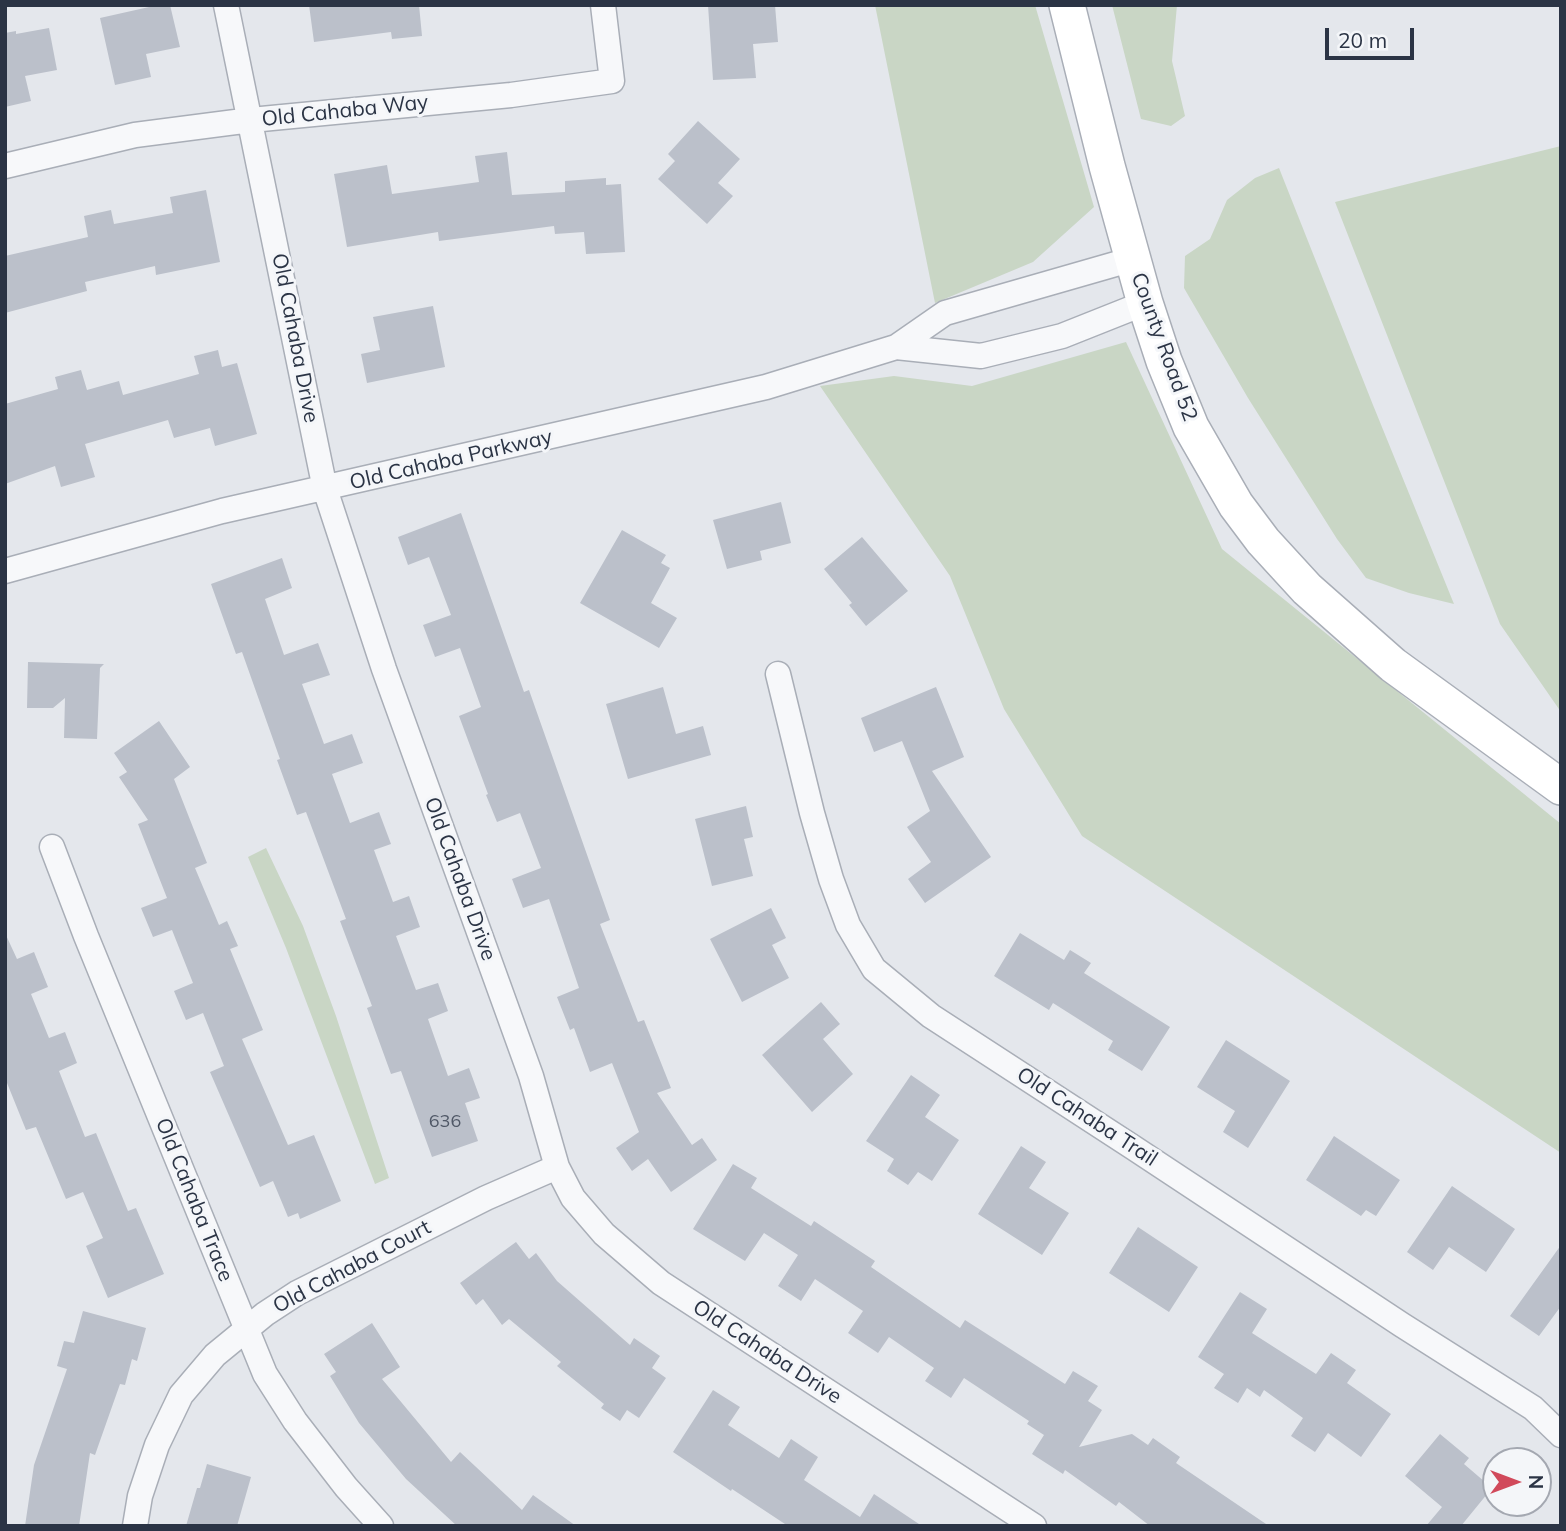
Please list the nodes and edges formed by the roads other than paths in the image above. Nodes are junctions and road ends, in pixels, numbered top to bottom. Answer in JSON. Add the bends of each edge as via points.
{"nodes":[{"id":1,"x":226,"y":5,"type":"edge"},
{"id":2,"x":603,"y":5,"type":"edge"},
{"id":3,"x":1067,"y":5,"type":"edge"},
{"id":4,"x":251,"y":120,"type":"junction"},
{"id":5,"x":5,"y":166,"type":"edge"},
{"id":6,"x":1133,"y":260,"type":"junction"},
{"id":7,"x":1145,"y":303,"type":"junction"},
{"id":8,"x":896,"y":347,"type":"junction"},
{"id":9,"x":326,"y":489,"type":"junction"},
{"id":10,"x":5,"y":571,"type":"edge"},
{"id":11,"x":778,"y":674,"type":"dead end"},
{"id":12,"x":1561,"y":787,"type":"edge"},
{"id":13,"x":52,"y":847,"type":"dead end"},
{"id":14,"x":558,"y":1167,"type":"junction"},
{"id":15,"x":246,"y":1330,"type":"junction"},
{"id":16,"x":1561,"y":1435,"type":"edge"},
{"id":17,"x":135,"y":1526,"type":"edge"},
{"id":18,"x":381,"y":1526,"type":"edge"},
{"id":19,"x":1034,"y":1526,"type":"edge"}],
"edges":[{"from":1,"to":4,"type":"street","name":"Old Cahaba Drive"},
{"from":2,"to":4,"type":"street","name":"Old Cahaba Way","via":[[612,81]]},
{"from":3,"to":6,"type":"main road","name":"County Road 52"},
{"from":4,"to":5,"type":"street","name":"Old Cahaba Way","via":[[135,135]]},
{"from":4,"to":9,"type":"street","name":"Old Cahaba Drive"},
{"from":6,"to":7,"type":"main road","name":"County Road 52"},
{"from":6,"to":8,"type":"street","name":"Old Cahaba Parkway","via":[[945,313]]},
{"from":7,"to":8,"type":"street","name":"Old Cahaba Parkway","via":[[1062,336],[981,356]]},
{"from":7,"to":12,"type":"main road","name":"County Road 52","via":[[1191,427],[1236,505],[1263,541],[1307,589],[1393,665]]},
{"from":8,"to":9,"type":"street","name":"Old Cahaba Parkway","via":[[766,387]]},
{"from":9,"to":10,"type":"street","name":"Old Cahaba Parkway","via":[[222,511]]},
{"from":9,"to":14,"type":"street","name":"Old Cahaba Drive","via":[[384,668],[531,1076]]},
{"from":11,"to":16,"type":"street","name":"Old Cahaba Trail","via":[[831,879],[848,925],[874,969],[931,1016],[1533,1408]]},
{"from":13,"to":15,"type":"street","name":"Old Cahaba Trace"},
{"from":14,"to":15,"type":"street","name":"Old Cahaba Court","via":[[486,1198],[298,1293]]},
{"from":14,"to":19,"type":"street","name":"Old Cahaba Drive","via":[[573,1198],[604,1234],[661,1283]]},
{"from":15,"to":17,"type":"street","name":"Old Cahaba Court","via":[[215,1355],[181,1395],[157,1445]]},
{"from":15,"to":18,"type":"street","name":"Old Cahaba Trace","via":[[265,1374],[295,1421]]}]}
